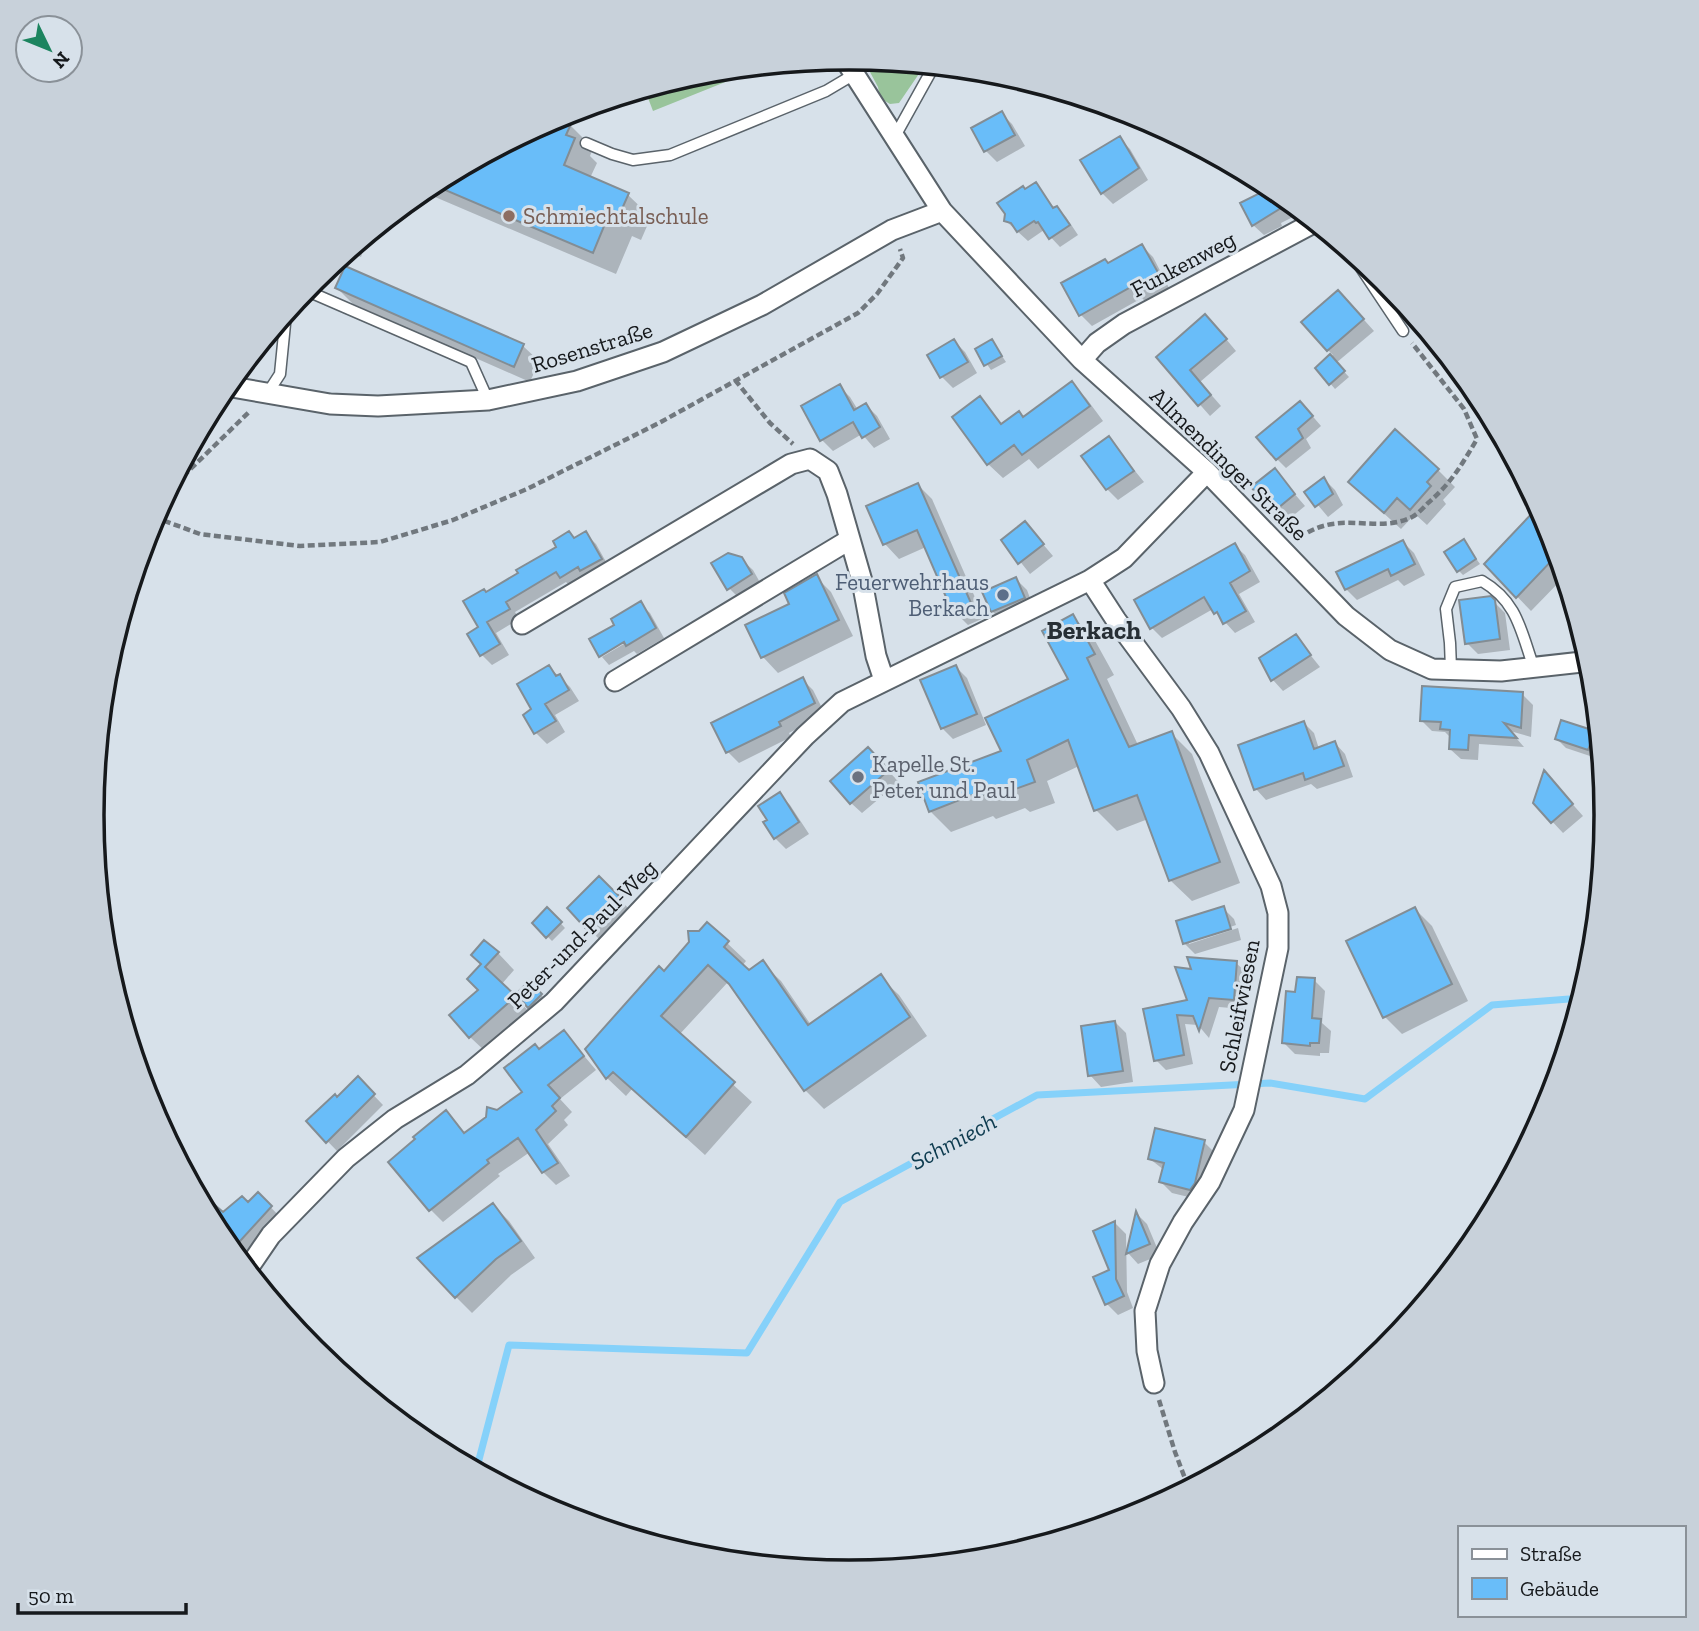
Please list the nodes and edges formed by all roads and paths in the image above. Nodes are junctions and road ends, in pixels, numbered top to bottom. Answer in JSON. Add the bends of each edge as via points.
{"nodes":[{"id":1,"x":846,"y":70,"type":"edge"},
{"id":2,"x":851,"y":70,"type":"edge"},
{"id":3,"x":930,"y":75,"type":"edge"},
{"id":4,"x":586,"y":143,"type":"dead end"},
{"id":5,"x":899,"y":146,"type":"junction"},
{"id":6,"x":942,"y":211,"type":"junction"},
{"id":7,"x":1306,"y":227,"type":"edge"},
{"id":8,"x":896,"y":239,"type":"dead end"},
{"id":9,"x":1370,"y":282,"type":"edge"},
{"id":10,"x":316,"y":295,"type":"edge"},
{"id":11,"x":284,"y":330,"type":"edge"},
{"id":12,"x":1403,"y":331,"type":"joint"},
{"id":13,"x":1082,"y":360,"type":"junction"},
{"id":14,"x":735,"y":380,"type":"junction"},
{"id":15,"x":239,"y":389,"type":"edge"},
{"id":16,"x":266,"y":394,"type":"junction"},
{"id":17,"x":488,"y":400,"type":"junction"},
{"id":18,"x":810,"y":459,"type":"junction"},
{"id":19,"x":190,"y":469,"type":"edge"},
{"id":20,"x":1207,"y":472,"type":"junction"},
{"id":21,"x":165,"y":521,"type":"edge"},
{"id":22,"x":849,"y":540,"type":"junction"},
{"id":23,"x":1283,"y":549,"type":"junction"},
{"id":24,"x":1090,"y":580,"type":"junction"},
{"id":25,"x":522,"y":624,"type":"dead end"},
{"id":26,"x":1579,"y":662,"type":"edge"},
{"id":27,"x":1535,"y":668,"type":"junction"},
{"id":28,"x":1451,"y":669,"type":"junction"},
{"id":29,"x":884,"y":680,"type":"junction"},
{"id":30,"x":615,"y":681,"type":"dead end"},
{"id":31,"x":253,"y":1262,"type":"edge"},
{"id":32,"x":1154,"y":1383,"type":"joint"},
{"id":33,"x":1186,"y":1480,"type":"edge"}],
"edges":[{"from":1,"to":4,"type":"lane","via":[[826,91],[670,155],[633,160]]},
{"from":2,"to":5,"type":"street","name":"Allmendinger Straße"},
{"from":3,"to":5,"type":"lane"},
{"from":5,"to":6,"type":"street","name":"Allmendinger Straße"},
{"from":6,"to":13,"type":"street","name":"Allmendinger Straße"},
{"from":6,"to":17,"type":"street","name":"Rosenstraße","via":[[892,230],[762,305],[663,352],[577,381]]},
{"from":7,"to":13,"type":"street","name":"Funkenweg","via":[[1124,324]]},
{"from":8,"to":14,"type":"path","via":[[903,258],[858,313]]},
{"from":9,"to":12,"type":"lane"},
{"from":10,"to":17,"type":"lane","via":[[471,362]]},
{"from":11,"to":16,"type":"lane","via":[[280,374]]},
{"from":12,"to":23,"type":"path","via":[[1464,409],[1477,439],[1450,484],[1413,517],[1383,524],[1344,521],[1313,527]]},
{"from":13,"to":20,"type":"street","name":"Allmendinger Straße"},
{"from":14,"to":18,"type":"path","via":[[770,423]]},
{"from":14,"to":21,"type":"path","via":[[527,489],[453,520],[380,542],[300,546],[200,534]]},
{"from":15,"to":16,"type":"street","name":"Rosenstraße"},
{"from":16,"to":17,"type":"street","name":"Rosenstraße","via":[[379,406]]},
{"from":16,"to":19,"type":"path"},
{"from":18,"to":22,"type":"street","via":[[828,471]]},
{"from":18,"to":25,"type":"street","via":[[791,464]]},
{"from":20,"to":23,"type":"street","name":"Allmendinger Straße"},
{"from":20,"to":24,"type":"street","name":"Peter-und-Paul-Weg","via":[[1124,558]]},
{"from":22,"to":29,"type":"street"},
{"from":22,"to":30,"type":"street"},
{"from":23,"to":28,"type":"street","name":"Allmendinger Straße","via":[[1346,616],[1390,650],[1432,669]]},
{"from":24,"to":29,"type":"street","name":"Peter-und-Paul-Weg"},
{"from":24,"to":32,"type":"street","name":"Schleifwiesen","via":[[1209,754],[1271,886],[1278,913],[1278,948],[1244,1110],[1210,1182],[1160,1264],[1145,1311]]},
{"from":26,"to":27,"type":"street","name":"Allmendinger Straße"},
{"from":27,"to":28,"type":"street","name":"Allmendinger Straße"},
{"from":27,"to":28,"type":"lane","via":[[1512,607],[1498,590],[1482,581],[1455,587],[1446,609]]},
{"from":29,"to":31,"type":"street","name":"Peter-und-Paul-Weg","via":[[842,702],[805,736],[554,1002],[467,1075],[395,1119],[346,1158],[271,1235]]},
{"from":32,"to":33,"type":"path"}]}
